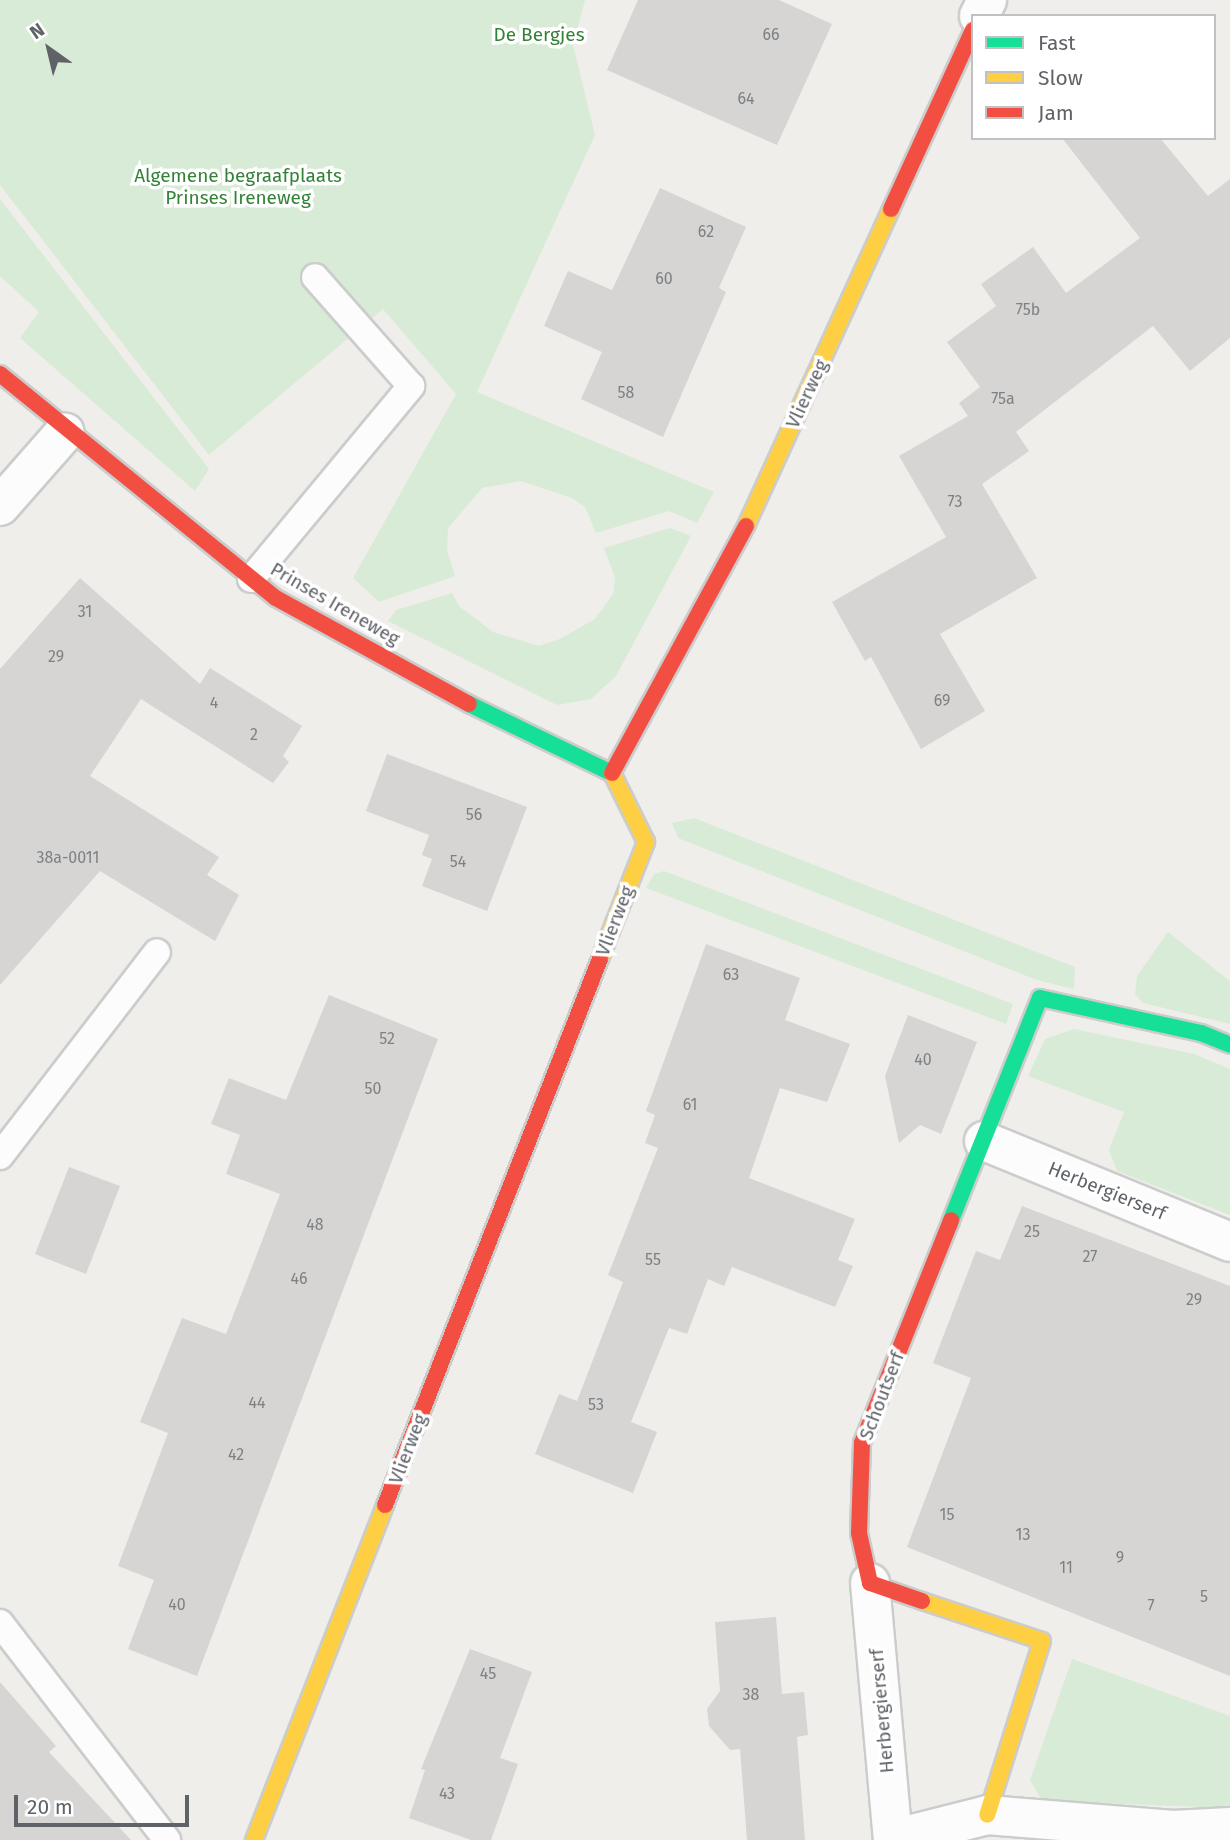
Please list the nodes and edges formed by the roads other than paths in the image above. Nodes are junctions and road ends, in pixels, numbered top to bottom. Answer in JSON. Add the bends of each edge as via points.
{"nodes":[{"id":1,"x":971,"y":34,"type":"edge"},
{"id":2,"x":316,"y":277,"type":"dead end"},
{"id":3,"x":0,"y":374,"type":"edge"},
{"id":4,"x":65,"y":432,"type":"junction"},
{"id":5,"x":0,"y":506,"type":"edge"},
{"id":6,"x":251,"y":579,"type":"junction"},
{"id":7,"x":612,"y":773,"type":"junction"},
{"id":8,"x":157,"y":952,"type":"dead end"},
{"id":9,"x":1230,"y":1045,"type":"edge"},
{"id":10,"x":984,"y":1141,"type":"junction"},
{"id":11,"x":0,"y":1156,"type":"edge"},
{"id":12,"x":1230,"y":1242,"type":"edge"},
{"id":13,"x":870,"y":1583,"type":"junction"},
{"id":14,"x":0,"y":1623,"type":"edge"},
{"id":15,"x":987,"y":1815,"type":"junction"},
{"id":16,"x":1230,"y":1826,"type":"edge"},
{"id":17,"x":893,"y":1839,"type":"edge"},
{"id":18,"x":167,"y":1840,"type":"edge"},
{"id":19,"x":254,"y":1840,"type":"edge"}],
"edges":[{"from":1,"to":7,"type":"street","name":"Vlierweg","via":[[744,531]]},
{"from":2,"to":6,"type":"lane","via":[[411,386]]},
{"from":3,"to":4,"type":"street","name":"Prinses Ireneweg"},
{"from":4,"to":5,"type":"street"},
{"from":4,"to":6,"type":"street","name":"Prinses Ireneweg"},
{"from":6,"to":7,"type":"street","name":"Prinses Ireneweg","via":[[473,706]]},
{"from":7,"to":19,"type":"street","name":"Vlierweg","via":[[646,842]]},
{"from":8,"to":11,"type":"lane"},
{"from":9,"to":10,"type":"street","name":"Schoutserf","via":[[1201,1032],[1040,998]]},
{"from":10,"to":12,"type":"street","name":"Herbergierserf"},
{"from":10,"to":13,"type":"street","name":"Schoutserf","via":[[862,1443],[859,1533]]},
{"from":13,"to":15,"type":"street","via":[[1042,1640]]},
{"from":13,"to":17,"type":"street","name":"Herbergierserf"},
{"from":14,"to":18,"type":"lane"},
{"from":15,"to":16,"type":"street","via":[[1173,1830]]},
{"from":15,"to":17,"type":"street"}]}
